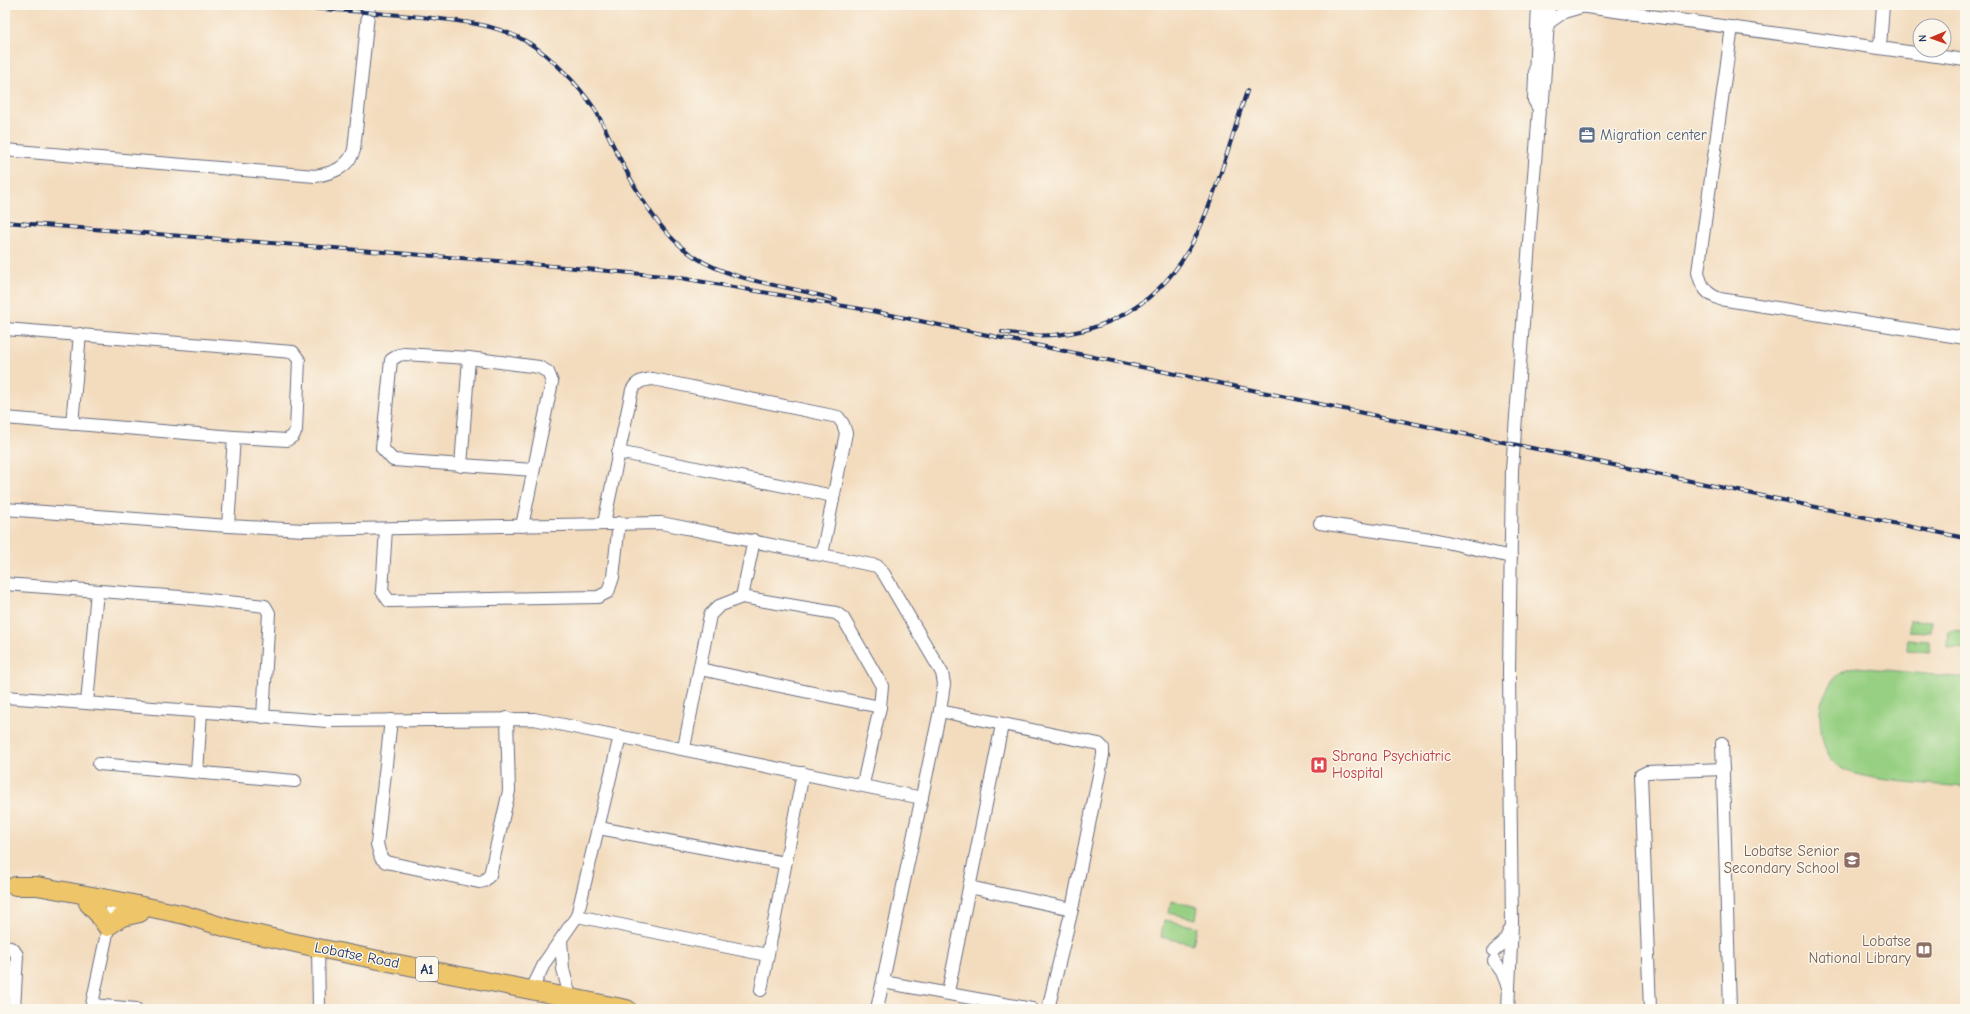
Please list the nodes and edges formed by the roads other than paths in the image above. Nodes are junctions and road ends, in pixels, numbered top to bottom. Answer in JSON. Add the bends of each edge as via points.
{"nodes":[{"id":1,"x":369,"y":5,"type":"edge"},
{"id":2,"x":1538,"y":5,"type":"edge"},
{"id":3,"x":1549,"y":5,"type":"edge"},
{"id":4,"x":1883,"y":5,"type":"edge"},
{"id":5,"x":1578,"y":6,"type":"edge"},
{"id":6,"x":1548,"y":23,"type":"junction"},
{"id":7,"x":1732,"y":27,"type":"junction"},
{"id":8,"x":1880,"y":47,"type":"junction"},
{"id":9,"x":1965,"y":60,"type":"edge"},
{"id":10,"x":1539,"y":109,"type":"junction"},
{"id":11,"x":5,"y":150,"type":"edge"},
{"id":12,"x":5,"y":328,"type":"edge"},
{"id":13,"x":80,"y":334,"type":"junction"},
{"id":14,"x":1965,"y":338,"type":"edge"},
{"id":15,"x":469,"y":358,"type":"junction"},
{"id":16,"x":5,"y":418,"type":"edge"},
{"id":17,"x":72,"y":424,"type":"junction"},
{"id":18,"x":234,"y":437,"type":"junction"},
{"id":19,"x":618,"y":452,"type":"junction"},
{"id":20,"x":460,"y":466,"type":"junction"},
{"id":21,"x":533,"y":470,"type":"junction"},
{"id":22,"x":833,"y":496,"type":"junction"},
{"id":23,"x":5,"y":509,"type":"edge"},
{"id":24,"x":604,"y":523,"type":"junction"},
{"id":25,"x":618,"y":523,"type":"junction"},
{"id":26,"x":1320,"y":523,"type":"dead end"},
{"id":27,"x":228,"y":526,"type":"junction"},
{"id":28,"x":522,"y":526,"type":"junction"},
{"id":29,"x":386,"y":529,"type":"junction"},
{"id":30,"x":754,"y":540,"type":"junction"},
{"id":31,"x":822,"y":555,"type":"junction"},
{"id":32,"x":1511,"y":557,"type":"junction"},
{"id":33,"x":5,"y":584,"type":"edge"},
{"id":34,"x":97,"y":591,"type":"junction"},
{"id":35,"x":742,"y":597,"type":"junction"},
{"id":36,"x":700,"y":669,"type":"junction"},
{"id":37,"x":5,"y":697,"type":"edge"},
{"id":38,"x":87,"y":703,"type":"junction"},
{"id":39,"x":880,"y":707,"type":"junction"},
{"id":40,"x":201,"y":712,"type":"junction"},
{"id":41,"x":940,"y":712,"type":"junction"},
{"id":42,"x":263,"y":717,"type":"junction"},
{"id":43,"x":507,"y":718,"type":"junction"},
{"id":44,"x":392,"y":720,"type":"junction"},
{"id":45,"x":1002,"y":725,"type":"junction"},
{"id":46,"x":620,"y":736,"type":"junction"},
{"id":47,"x":1722,"y":743,"type":"dead end"},
{"id":48,"x":684,"y":748,"type":"junction"},
{"id":49,"x":99,"y":764,"type":"dead end"},
{"id":50,"x":1723,"y":769,"type":"junction"},
{"id":51,"x":196,"y":772,"type":"junction"},
{"id":52,"x":803,"y":773,"type":"junction"},
{"id":53,"x":295,"y":781,"type":"dead end"},
{"id":54,"x":863,"y":784,"type":"junction"},
{"id":55,"x":922,"y":798,"type":"junction"},
{"id":56,"x":599,"y":828,"type":"junction"},
{"id":57,"x":785,"y":863,"type":"junction"},
{"id":58,"x":10,"y":885,"type":"edge"},
{"id":59,"x":969,"y":887,"type":"junction"},
{"id":60,"x":88,"y":903,"type":"junction"},
{"id":61,"x":112,"y":904,"type":"junction"},
{"id":62,"x":1072,"y":909,"type":"junction"},
{"id":63,"x":140,"y":913,"type":"junction"},
{"id":64,"x":577,"y":916,"type":"junction"},
{"id":65,"x":1512,"y":923,"type":"junction"},
{"id":66,"x":107,"y":927,"type":"junction"},
{"id":67,"x":227,"y":928,"type":"junction"},
{"id":68,"x":561,"y":940,"type":"junction"},
{"id":69,"x":5,"y":946,"type":"edge"},
{"id":70,"x":318,"y":948,"type":"junction"},
{"id":71,"x":767,"y":955,"type":"junction"},
{"id":72,"x":883,"y":982,"type":"junction"},
{"id":73,"x":532,"y":990,"type":"junction"},
{"id":74,"x":761,"y":990,"type":"dead end"},
{"id":75,"x":948,"y":992,"type":"junction"},
{"id":76,"x":1510,"y":992,"type":"junction"},
{"id":77,"x":569,"y":1003,"type":"edge"},
{"id":78,"x":92,"y":1007,"type":"edge"},
{"id":79,"x":14,"y":1009,"type":"edge"},
{"id":80,"x":136,"y":1009,"type":"edge"},
{"id":81,"x":319,"y":1009,"type":"edge"},
{"id":82,"x":627,"y":1009,"type":"edge"},
{"id":83,"x":877,"y":1009,"type":"edge"},
{"id":84,"x":1032,"y":1009,"type":"edge"},
{"id":85,"x":1048,"y":1009,"type":"edge"},
{"id":86,"x":1508,"y":1009,"type":"edge"},
{"id":87,"x":1650,"y":1009,"type":"edge"},
{"id":88,"x":1730,"y":1009,"type":"edge"}],
"edges":[{"from":1,"to":11,"type":"street","via":[[354,150],[349,162],[329,173],[315,176]]},
{"from":2,"to":10,"type":"street","via":[[1534,100]]},
{"from":3,"to":6,"type":"street"},
{"from":4,"to":8,"type":"street"},
{"from":5,"to":6,"type":"street"},
{"from":5,"to":7,"type":"street"},
{"from":6,"to":10,"type":"street","via":[[1543,100]]},
{"from":7,"to":8,"type":"street"},
{"from":7,"to":14,"type":"street","via":[[1698,272],[1704,290],[1720,299]]},
{"from":8,"to":9,"type":"street"},
{"from":10,"to":32,"type":"street","via":[[1512,470]]},
{"from":12,"to":13,"type":"street"},
{"from":13,"to":17,"type":"street"},
{"from":13,"to":18,"type":"street","via":[[296,354],[299,360],[296,430],[293,436],[287,440]]},
{"from":15,"to":20,"type":"street"},
{"from":15,"to":20,"type":"street","via":[[404,354],[391,360],[382,448],[393,460]]},
{"from":15,"to":21,"type":"street","via":[[540,366],[551,376],[552,382]]},
{"from":16,"to":17,"type":"street"},
{"from":17,"to":18,"type":"street"},
{"from":18,"to":27,"type":"street"},
{"from":19,"to":22,"type":"street"},
{"from":19,"to":22,"type":"street","via":[[634,386],[640,381],[653,379],[838,417],[846,433]]},
{"from":19,"to":24,"type":"street"},
{"from":20,"to":21,"type":"street"},
{"from":21,"to":28,"type":"street"},
{"from":22,"to":31,"type":"street"},
{"from":23,"to":27,"type":"street"},
{"from":24,"to":25,"type":"street"},
{"from":24,"to":28,"type":"street"},
{"from":25,"to":29,"type":"street","via":[[614,577],[608,592],[598,597],[389,601],[382,591]]},
{"from":25,"to":30,"type":"street","via":[[661,523]]},
{"from":26,"to":32,"type":"street","via":[[1438,540]]},
{"from":27,"to":29,"type":"street","via":[[304,530]]},
{"from":28,"to":29,"type":"street"},
{"from":30,"to":31,"type":"street"},
{"from":30,"to":35,"type":"street"},
{"from":31,"to":41,"type":"street","via":[[875,566],[882,570],[942,673],[944,684]]},
{"from":32,"to":65,"type":"street","via":[[1509,672]]},
{"from":33,"to":34,"type":"street"},
{"from":34,"to":38,"type":"street"},
{"from":34,"to":42,"type":"street","via":[[265,606],[269,613]]},
{"from":35,"to":36,"type":"street","via":[[719,606],[711,613]]},
{"from":35,"to":39,"type":"street","via":[[836,613],[840,616],[881,682]]},
{"from":36,"to":39,"type":"street"},
{"from":36,"to":48,"type":"street"},
{"from":37,"to":38,"type":"street"},
{"from":38,"to":40,"type":"street"},
{"from":39,"to":54,"type":"street"},
{"from":40,"to":42,"type":"street"},
{"from":40,"to":51,"type":"street"},
{"from":41,"to":45,"type":"street"},
{"from":41,"to":55,"type":"street"},
{"from":42,"to":44,"type":"street","via":[[327,721]]},
{"from":43,"to":44,"type":"street"},
{"from":43,"to":44,"type":"street","via":[[509,796],[490,875],[479,882],[386,862],[381,858],[377,844]]},
{"from":43,"to":46,"type":"street","via":[[534,718]]},
{"from":45,"to":59,"type":"street"},
{"from":45,"to":62,"type":"street","via":[[1099,744],[1103,748]]},
{"from":46,"to":48,"type":"street"},
{"from":46,"to":56,"type":"street"},
{"from":47,"to":50,"type":"street"},
{"from":48,"to":52,"type":"street"},
{"from":49,"to":51,"type":"street"},
{"from":50,"to":87,"type":"street","via":[[1646,772],[1641,775]]},
{"from":50,"to":88,"type":"street"},
{"from":51,"to":53,"type":"street"},
{"from":52,"to":54,"type":"street"},
{"from":52,"to":57,"type":"street"},
{"from":54,"to":55,"type":"street"},
{"from":55,"to":72,"type":"street"},
{"from":56,"to":57,"type":"street"},
{"from":56,"to":64,"type":"street"},
{"from":57,"to":71,"type":"street"},
{"from":58,"to":60,"type":"highway","name":"Lobatse Road","number":"A1","via":[[36,894]]},
{"from":58,"to":61,"type":"highway","name":"Lobatse Road","number":"A1","via":[[37,886]]},
{"from":59,"to":62,"type":"street"},
{"from":59,"to":75,"type":"street"},
{"from":60,"to":61,"type":"highway","name":"Lobatse Road","number":"A1"},
{"from":60,"to":66,"type":"highway"},
{"from":61,"to":63,"type":"highway","name":"Lobatse Road","number":"A1"},
{"from":61,"to":66,"type":"street"},
{"from":61,"to":67,"type":"highway","name":"Lobatse Road","number":"A1","via":[[185,914]]},
{"from":62,"to":85,"type":"street"},
{"from":63,"to":66,"type":"highway","via":[[122,917]]},
{"from":63,"to":67,"type":"highway","name":"Lobatse Road","number":"A1"},
{"from":64,"to":68,"type":"street"},
{"from":64,"to":71,"type":"street"},
{"from":65,"to":76,"type":"street"},
{"from":65,"to":76,"type":"street","via":[[1504,942],[1494,956]]},
{"from":66,"to":78,"type":"street"},
{"from":67,"to":70,"type":"highway","name":"Lobatse Road","number":"A1"},
{"from":68,"to":73,"type":"street","via":[[541,969]]},
{"from":68,"to":77,"type":"street"},
{"from":69,"to":79,"type":"street","via":[[17,955]]},
{"from":70,"to":73,"type":"highway","name":"Lobatse Road","number":"A1"},
{"from":70,"to":81,"type":"street"},
{"from":71,"to":74,"type":"street"},
{"from":72,"to":75,"type":"street"},
{"from":72,"to":83,"type":"street"},
{"from":73,"to":77,"type":"highway","name":"Lobatse Road","number":"A1"},
{"from":75,"to":84,"type":"street"},
{"from":76,"to":86,"type":"street"},
{"from":77,"to":82,"type":"highway","name":"Lobatse Road","number":"A1"},
{"from":78,"to":80,"type":"street"}]}
